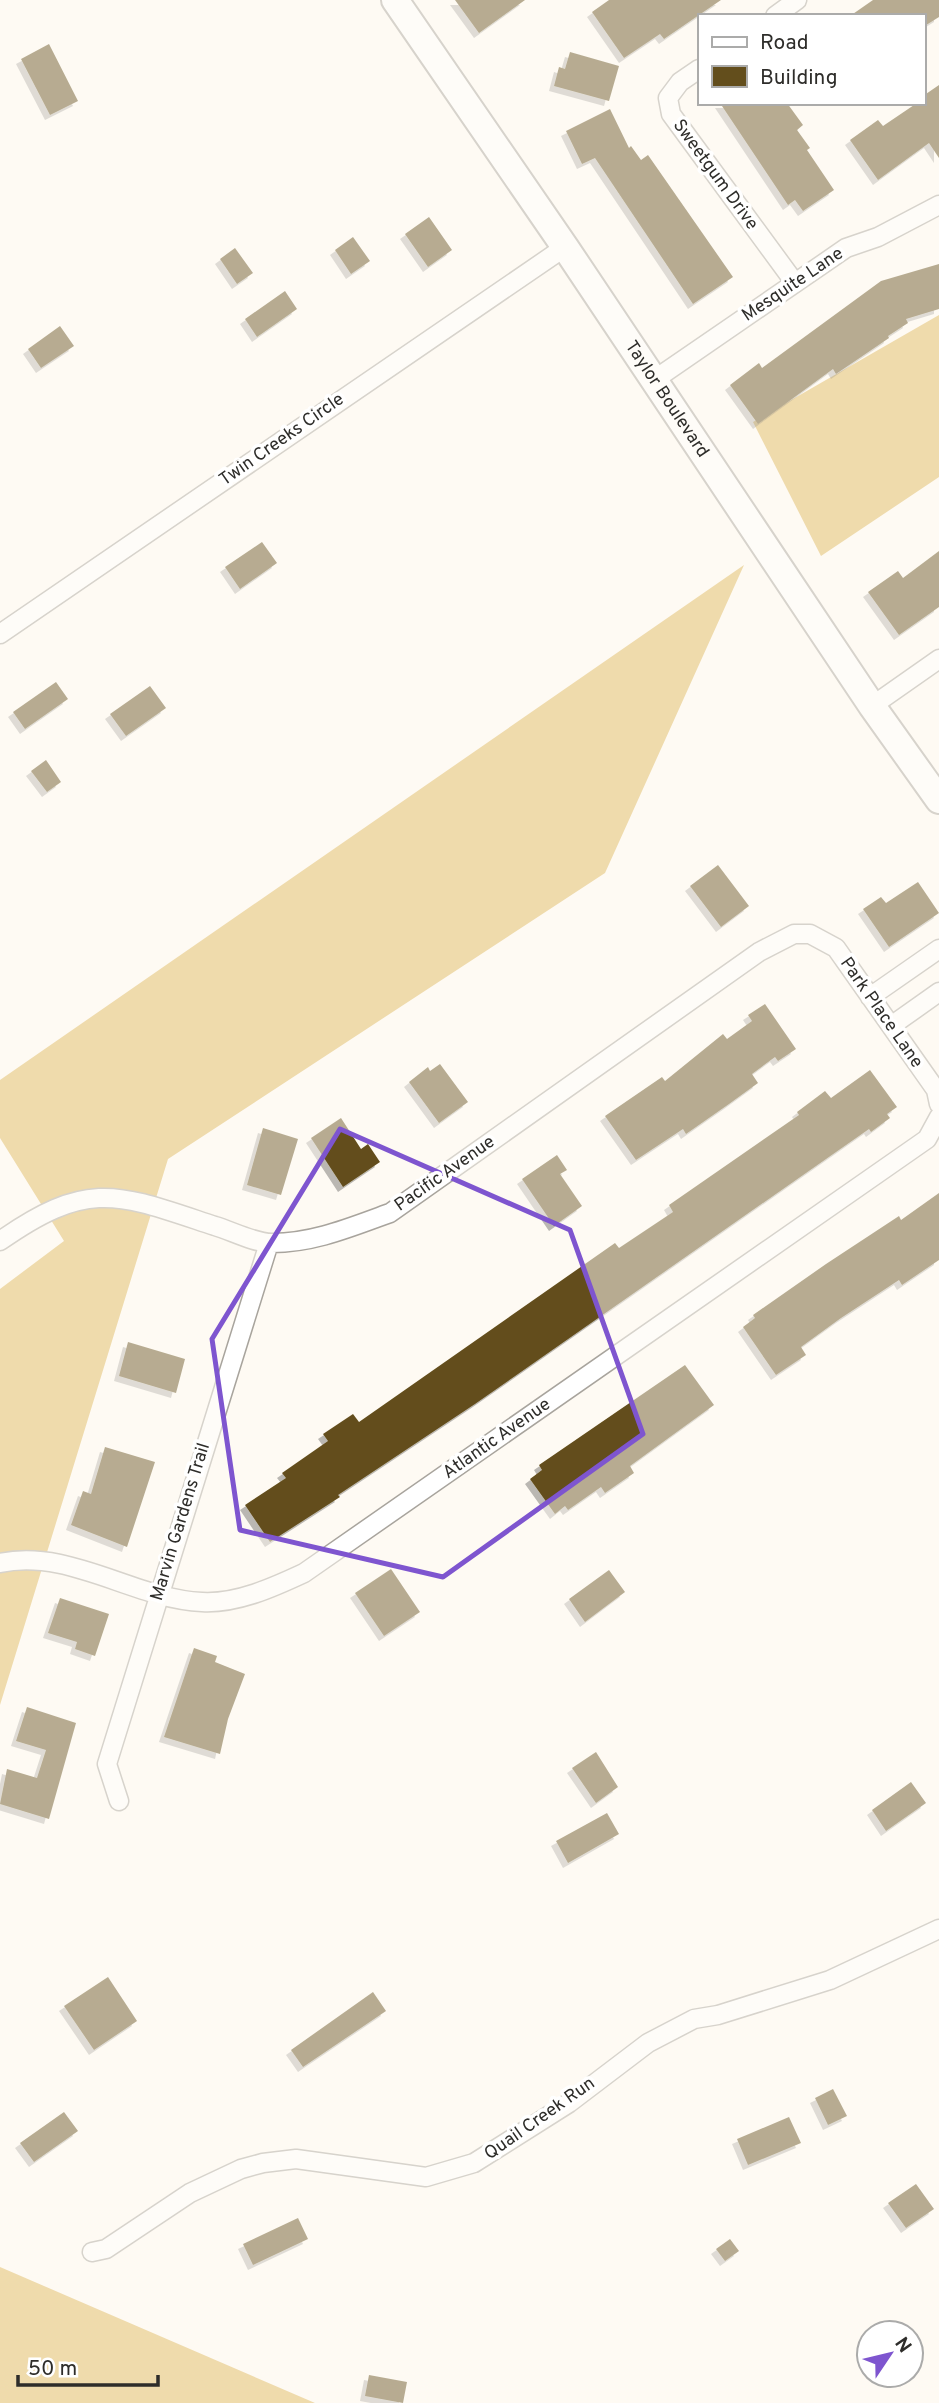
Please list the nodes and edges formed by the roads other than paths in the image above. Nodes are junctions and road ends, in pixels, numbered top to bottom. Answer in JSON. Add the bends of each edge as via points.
{"nodes":[{"id":1,"x":395,"y":0,"type":"edge"},
{"id":2,"x":797,"y":0,"type":"edge"},
{"id":3,"x":778,"y":14,"type":"edge"},
{"id":4,"x":698,"y":70,"type":"edge"},
{"id":5,"x":939,"y":205,"type":"edge"},
{"id":6,"x":565,"y":247,"type":"junction"},
{"id":7,"x":795,"y":283,"type":"junction"},
{"id":8,"x":654,"y":380,"type":"junction"},
{"id":9,"x":0,"y":634,"type":"edge"},
{"id":10,"x":939,"y":659,"type":"edge"},
{"id":11,"x":872,"y":706,"type":"junction"},
{"id":12,"x":939,"y":800,"type":"edge"},
{"id":13,"x":810,"y":934,"type":"joint"},
{"id":14,"x":939,"y":949,"type":"edge"},
{"id":15,"x":939,"y":992,"type":"edge"},
{"id":16,"x":870,"y":997,"type":"junction"},
{"id":17,"x":891,"y":1026,"type":"junction"},
{"id":18,"x":939,"y":1104,"type":"edge"},
{"id":19,"x":939,"y":1117,"type":"edge"},
{"id":20,"x":0,"y":1241,"type":"edge"},
{"id":21,"x":269,"y":1243,"type":"junction"},
{"id":22,"x":0,"y":1563,"type":"edge"},
{"id":23,"x":159,"y":1595,"type":"junction"},
{"id":24,"x":120,"y":1801,"type":"dead end"},
{"id":25,"x":939,"y":1928,"type":"edge"},
{"id":26,"x":92,"y":2252,"type":"dead end"}],
"edges":[{"from":1,"to":6,"type":"street","name":"Taylor Boulevard"},
{"from":2,"to":3,"type":"street"},
{"from":4,"to":7,"type":"street","name":"Sweetgum Drive","via":[[668,98],[671,114]]},
{"from":5,"to":7,"type":"street","name":"Mesquite Lane","via":[[846,248]]},
{"from":6,"to":8,"type":"street","name":"Taylor Boulevard"},
{"from":6,"to":9,"type":"street","name":"Twin Creeks Circle"},
{"from":7,"to":8,"type":"street","name":"Mesquite Lane"},
{"from":8,"to":11,"type":"street","name":"Taylor Boulevard"},
{"from":10,"to":11,"type":"street"},
{"from":11,"to":12,"type":"street","name":"Taylor Boulevard"},
{"from":13,"to":16,"type":"street","name":"Park Place Lane","via":[[836,948]]},
{"from":13,"to":21,"type":"street","name":"Pacific Avenue","via":[[794,934],[759,952],[390,1213],[320,1239]]},
{"from":14,"to":16,"type":"street"},
{"from":15,"to":17,"type":"street"},
{"from":16,"to":17,"type":"street","name":"Park Place Lane"},
{"from":17,"to":18,"type":"street","name":"Park Place Lane","via":[[936,1090]]},
{"from":19,"to":23,"type":"street","name":"Atlantic Avenue","via":[[928,1139],[304,1573],[262,1592],[204,1602]]},
{"from":20,"to":21,"type":"street","name":"Pacific Avenue","via":[[51,1208],[99,1197],[157,1207]]},
{"from":21,"to":23,"type":"street","name":"Marvin Gardens Trail"},
{"from":22,"to":23,"type":"street","name":"Atlantic Avenue","via":[[42,1560]]},
{"from":23,"to":24,"type":"street","name":"Marvin Gardens Trail","via":[[107,1764]]},
{"from":25,"to":26,"type":"street","name":"Quail Creek Run","via":[[830,1980],[694,2019],[648,2043],[569,2102],[474,2163],[426,2178],[296,2159],[263,2163],[190,2193],[106,2249]]}]}
